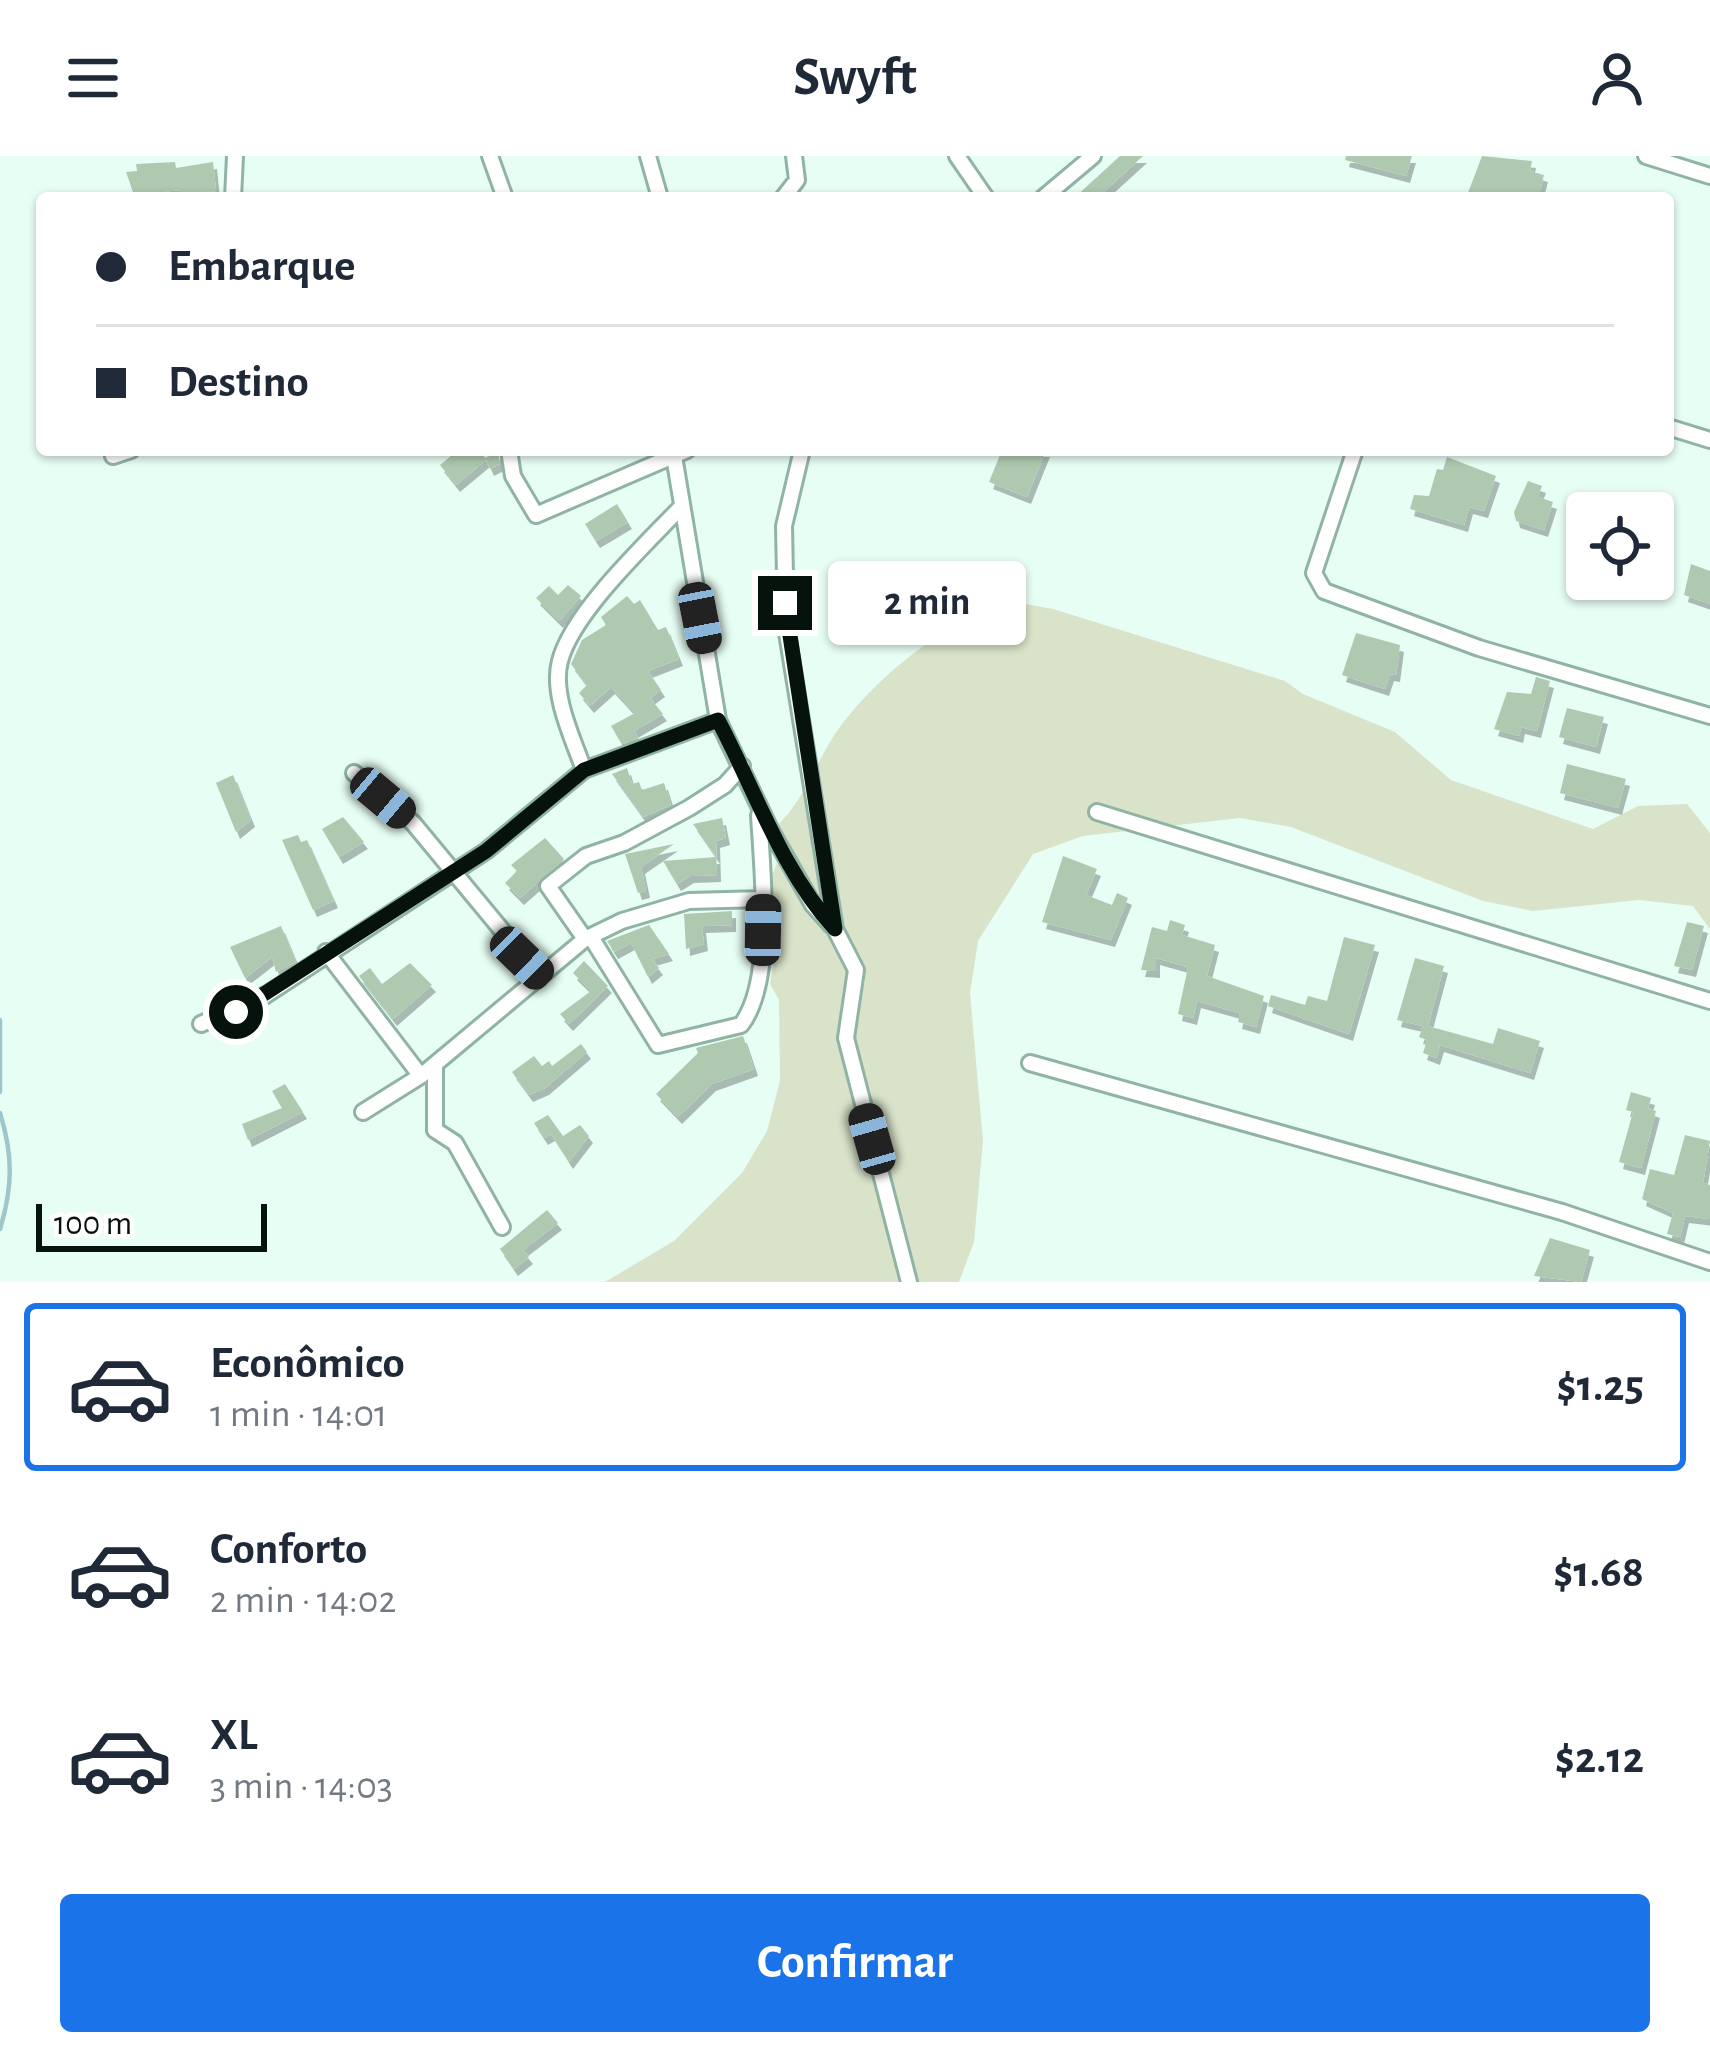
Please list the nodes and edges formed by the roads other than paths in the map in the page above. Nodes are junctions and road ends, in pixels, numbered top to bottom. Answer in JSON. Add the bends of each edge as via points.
{"nodes":[{"id":1,"x":235,"y":156,"type":"edge"},
{"id":2,"x":490,"y":156,"type":"edge"},
{"id":3,"x":648,"y":156,"type":"edge"},
{"id":4,"x":794,"y":156,"type":"edge"},
{"id":5,"x":957,"y":156,"type":"edge"},
{"id":6,"x":1094,"y":156,"type":"edge"},
{"id":7,"x":1646,"y":156,"type":"edge"},
{"id":8,"x":1710,"y":176,"type":"edge"},
{"id":9,"x":233,"y":192,"type":"edge"},
{"id":10,"x":504,"y":192,"type":"edge"},
{"id":11,"x":658,"y":192,"type":"edge"},
{"id":12,"x":788,"y":192,"type":"edge"},
{"id":13,"x":982,"y":192,"type":"edge"},
{"id":14,"x":1050,"y":192,"type":"edge"},
{"id":15,"x":1674,"y":430,"type":"edge"},
{"id":16,"x":1710,"y":440,"type":"edge"},
{"id":17,"x":510,"y":456,"type":"edge"},
{"id":18,"x":669,"y":456,"type":"edge"},
{"id":19,"x":678,"y":456,"type":"edge"},
{"id":20,"x":801,"y":456,"type":"edge"},
{"id":21,"x":1353,"y":456,"type":"edge"},
{"id":22,"x":681,"y":507,"type":"junction"},
{"id":23,"x":1710,"y":716,"type":"edge"},
{"id":24,"x":718,"y":720,"type":"junction"},
{"id":25,"x":742,"y":766,"type":"junction"},
{"id":26,"x":584,"y":770,"type":"junction"},
{"id":27,"x":354,"y":773,"type":"dead end"},
{"id":28,"x":758,"y":797,"type":"junction"},
{"id":29,"x":1097,"y":812,"type":"dead end"},
{"id":30,"x":452,"y":873,"type":"junction"},
{"id":31,"x":764,"y":899,"type":"junction"},
{"id":32,"x":835,"y":929,"type":"junction"},
{"id":33,"x":588,"y":938,"type":"junction"},
{"id":34,"x":326,"y":952,"type":"junction"},
{"id":35,"x":539,"y":975,"type":"junction"},
{"id":36,"x":1710,"y":1001,"type":"edge"},
{"id":37,"x":201,"y":1024,"type":"dead end"},
{"id":38,"x":1030,"y":1063,"type":"dead end"},
{"id":39,"x":435,"y":1064,"type":"junction"},
{"id":40,"x":420,"y":1075,"type":"junction"},
{"id":41,"x":363,"y":1112,"type":"dead end"},
{"id":42,"x":502,"y":1226,"type":"dead end"},
{"id":43,"x":1710,"y":1262,"type":"edge"},
{"id":44,"x":909,"y":1282,"type":"edge"}],
"edges":[{"from":1,"to":9,"type":"street"},
{"from":2,"to":10,"type":"street"},
{"from":3,"to":11,"type":"street"},
{"from":4,"to":12,"type":"street","via":[[797,180]]},
{"from":5,"to":13,"type":"street"},
{"from":6,"to":14,"type":"street"},
{"from":7,"to":8,"type":"street"},
{"from":15,"to":16,"type":"street"},
{"from":17,"to":18,"type":"street","via":[[536,514]]},
{"from":19,"to":22,"type":"street"},
{"from":20,"to":32,"type":"street","via":[[784,526],[786,627]]},
{"from":21,"to":23,"type":"street","via":[[1313,573],[1324,591],[1479,648]]},
{"from":22,"to":24,"type":"street"},
{"from":22,"to":26,"type":"street","via":[[605,589],[559,662],[562,707]]},
{"from":24,"to":25,"type":"street"},
{"from":24,"to":26,"type":"street"},
{"from":25,"to":28,"type":"street"},
{"from":25,"to":33,"type":"street","via":[[689,808],[586,856],[548,886]]},
{"from":26,"to":30,"type":"street"},
{"from":27,"to":30,"type":"street","via":[[413,823]]},
{"from":28,"to":31,"type":"street"},
{"from":28,"to":32,"type":"street","via":[[813,905]]},
{"from":29,"to":36,"type":"street"},
{"from":30,"to":34,"type":"street"},
{"from":30,"to":35,"type":"street"},
{"from":31,"to":33,"type":"street","via":[[689,902]]},
{"from":31,"to":33,"type":"street","via":[[751,1008],[741,1025],[720,1032],[658,1045]]},
{"from":32,"to":44,"type":"street","via":[[856,970],[846,1038]]},
{"from":33,"to":35,"type":"street"},
{"from":34,"to":37,"type":"street","via":[[266,995]]},
{"from":34,"to":40,"type":"street"},
{"from":35,"to":39,"type":"street"},
{"from":38,"to":43,"type":"street"},
{"from":39,"to":40,"type":"street"},
{"from":39,"to":42,"type":"street","via":[[435,1130],[454,1144]]},
{"from":40,"to":41,"type":"street"}]}
